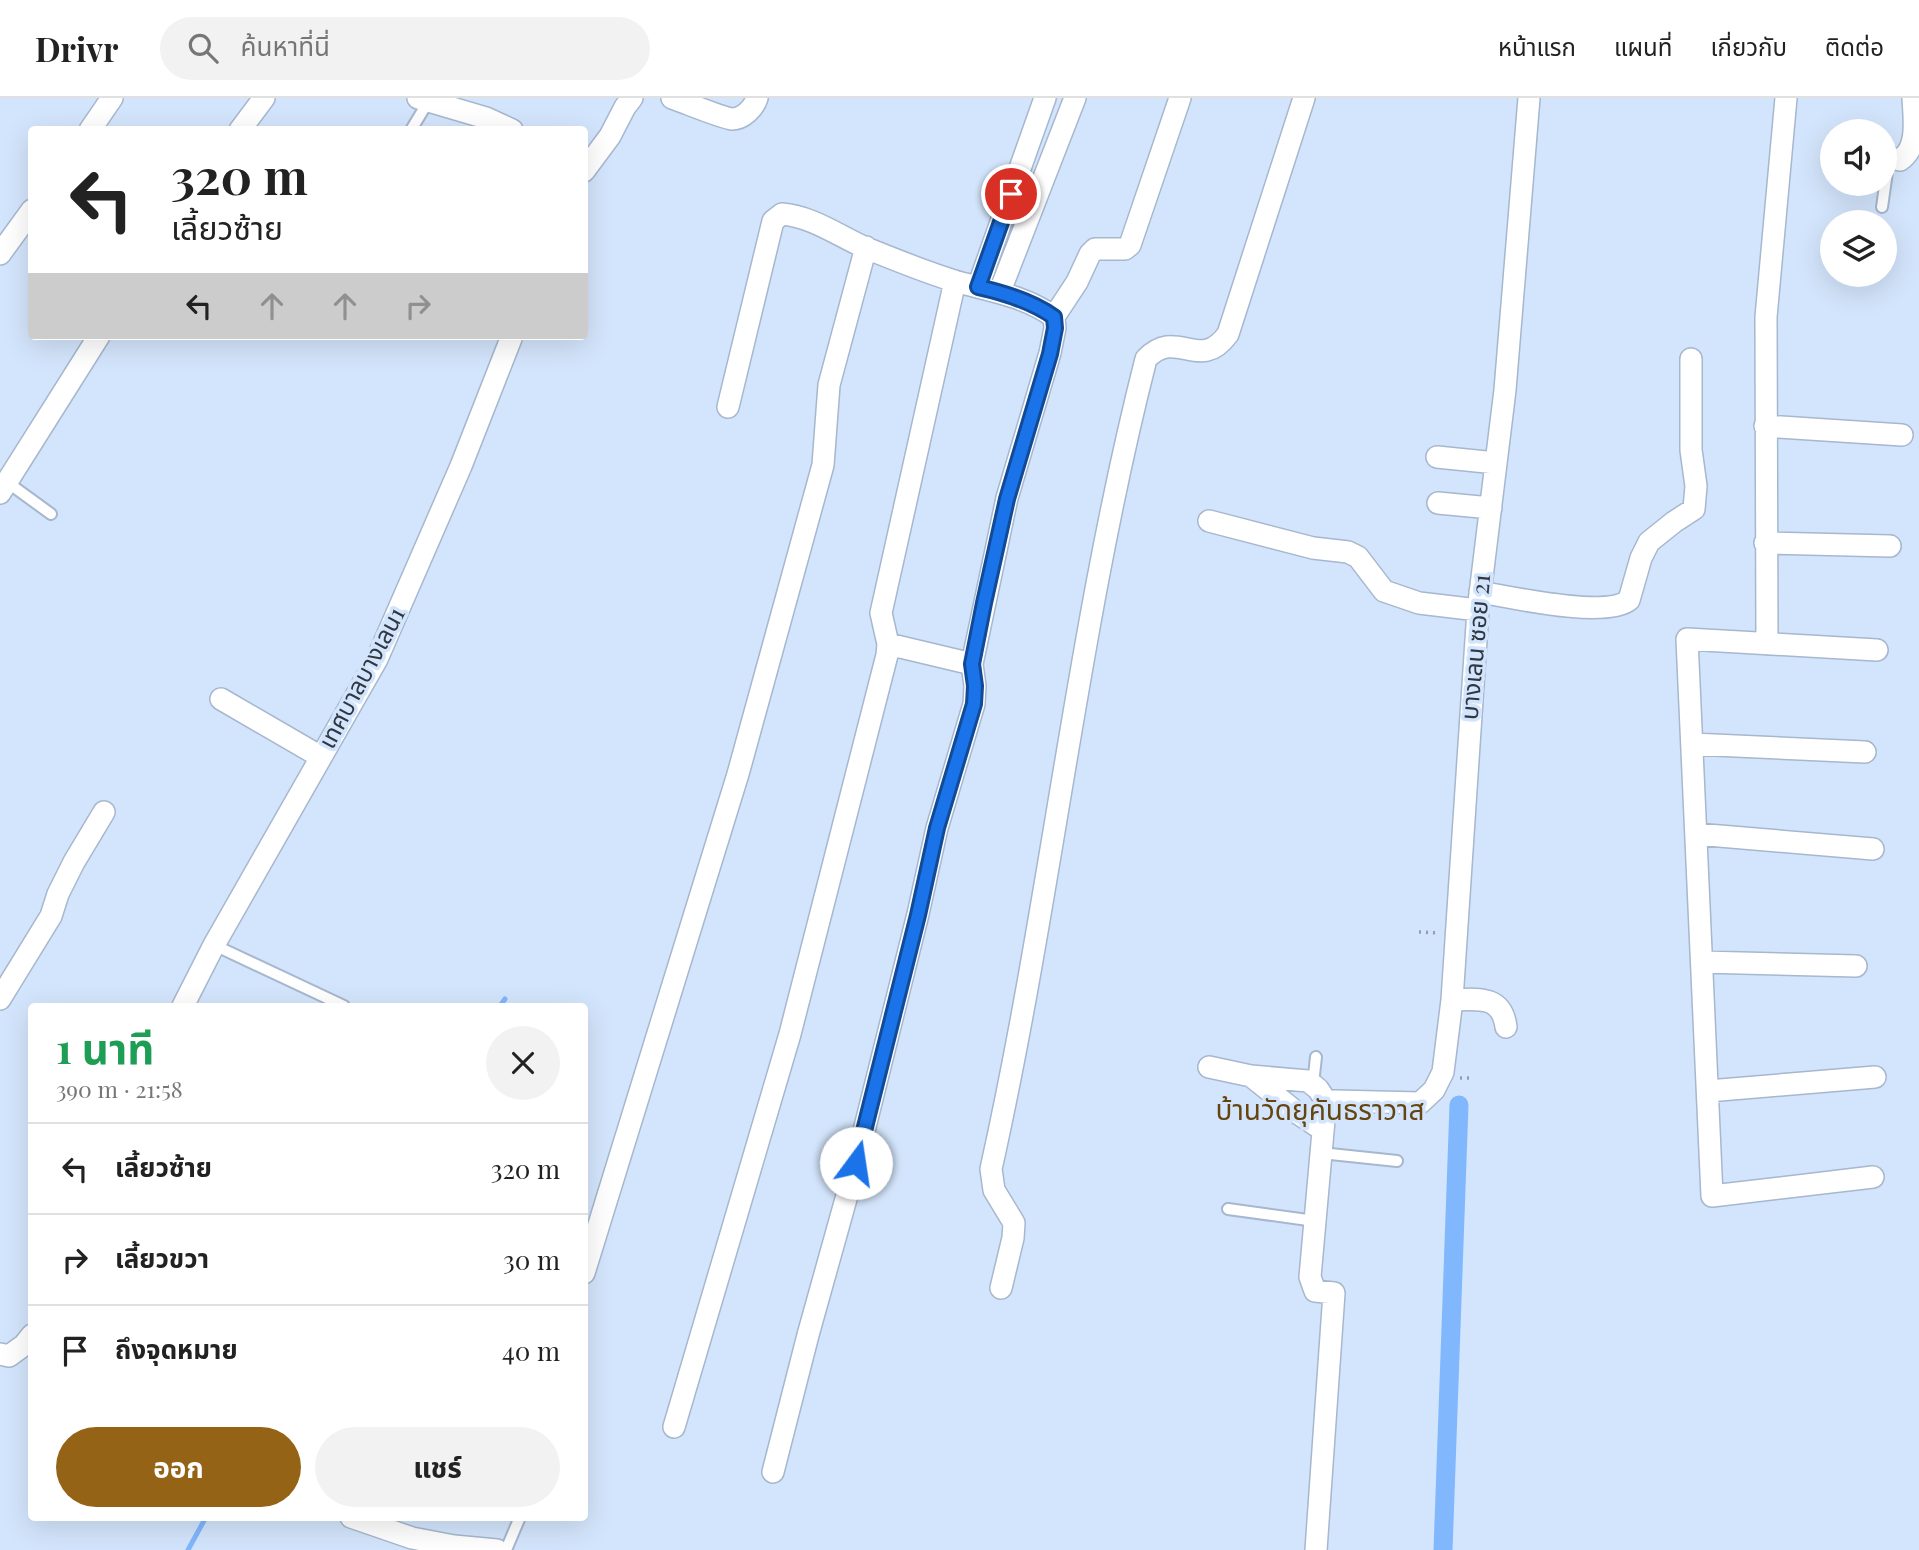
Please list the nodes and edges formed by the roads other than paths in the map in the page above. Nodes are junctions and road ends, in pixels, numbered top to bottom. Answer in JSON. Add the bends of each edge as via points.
{"nodes":[{"id":1,"x":112,"y":98,"type":"edge"},
{"id":2,"x":264,"y":98,"type":"edge"},
{"id":3,"x":632,"y":98,"type":"edge"},
{"id":4,"x":672,"y":98,"type":"edge"},
{"id":5,"x":757,"y":98,"type":"edge"},
{"id":6,"x":1045,"y":98,"type":"edge"},
{"id":7,"x":1075,"y":98,"type":"edge"},
{"id":8,"x":1180,"y":98,"type":"edge"},
{"id":9,"x":1304,"y":98,"type":"edge"},
{"id":10,"x":1529,"y":98,"type":"edge"},
{"id":11,"x":1786,"y":98,"type":"edge"},
{"id":12,"x":1913,"y":98,"type":"edge"},
{"id":13,"x":423,"y":100,"type":"edge"},
{"id":14,"x":1036,"y":124,"type":"junction"},
{"id":15,"x":93,"y":126,"type":"edge"},
{"id":16,"x":243,"y":126,"type":"edge"},
{"id":17,"x":413,"y":126,"type":"edge"},
{"id":18,"x":501,"y":126,"type":"edge"},
{"id":19,"x":1062,"y":134,"type":"junction"},
{"id":20,"x":1897,"y":159,"type":"edge"},
{"id":21,"x":588,"y":163,"type":"edge"},
{"id":22,"x":1883,"y":196,"type":"edge"},
{"id":23,"x":1882,"y":207,"type":"dead end"},
{"id":24,"x":28,"y":216,"type":"edge"},
{"id":25,"x":866,"y":247,"type":"junction"},
{"id":26,"x":0,"y":254,"type":"edge"},
{"id":27,"x":955,"y":281,"type":"junction"},
{"id":28,"x":978,"y":287,"type":"junction"},
{"id":29,"x":1000,"y":292,"type":"junction"},
{"id":30,"x":1054,"y":317,"type":"junction"},
{"id":31,"x":96,"y":340,"type":"edge"},
{"id":32,"x":510,"y":340,"type":"edge"},
{"id":33,"x":1691,"y":359,"type":"dead end"},
{"id":34,"x":728,"y":407,"type":"dead end"},
{"id":35,"x":1765,"y":426,"type":"junction"},
{"id":36,"x":1902,"y":435,"type":"dead end"},
{"id":37,"x":1437,"y":457,"type":"dead end"},
{"id":38,"x":1496,"y":463,"type":"junction"},
{"id":39,"x":3,"y":487,"type":"edge"},
{"id":40,"x":1437,"y":503,"type":"dead end"},
{"id":41,"x":1491,"y":508,"type":"junction"},
{"id":42,"x":51,"y":514,"type":"dead end"},
{"id":43,"x":1209,"y":521,"type":"dead end"},
{"id":44,"x":1765,"y":543,"type":"junction"},
{"id":45,"x":1890,"y":546,"type":"dead end"},
{"id":46,"x":1479,"y":601,"type":"junction"},
{"id":47,"x":888,"y":644,"type":"junction"},
{"id":48,"x":1767,"y":644,"type":"junction"},
{"id":49,"x":1877,"y":650,"type":"dead end"},
{"id":50,"x":972,"y":664,"type":"junction"},
{"id":51,"x":221,"y":699,"type":"dead end"},
{"id":52,"x":1692,"y":744,"type":"junction"},
{"id":53,"x":1866,"y":752,"type":"dead end"},
{"id":54,"x":321,"y":757,"type":"junction"},
{"id":55,"x":104,"y":812,"type":"dead end"},
{"id":56,"x":1696,"y":834,"type":"junction"},
{"id":57,"x":1873,"y":849,"type":"dead end"},
{"id":58,"x":214,"y":945,"type":"junction"},
{"id":59,"x":1702,"y":962,"type":"junction"},
{"id":60,"x":1856,"y":966,"type":"dead end"},
{"id":61,"x":0,"y":999,"type":"edge"},
{"id":62,"x":1452,"y":1000,"type":"junction"},
{"id":63,"x":185,"y":1003,"type":"edge"},
{"id":64,"x":338,"y":1003,"type":"edge"},
{"id":65,"x":1506,"y":1027,"type":"dead end"},
{"id":66,"x":1316,"y":1056,"type":"dead end"},
{"id":67,"x":1209,"y":1067,"type":"dead end"},
{"id":68,"x":1251,"y":1076,"type":"junction"},
{"id":69,"x":1875,"y":1077,"type":"dead end"},
{"id":70,"x":1313,"y":1084,"type":"junction"},
{"id":71,"x":1707,"y":1091,"type":"junction"},
{"id":72,"x":1331,"y":1103,"type":"junction"},
{"id":73,"x":1323,"y":1130,"type":"junction"},
{"id":74,"x":1321,"y":1153,"type":"junction"},
{"id":75,"x":1397,"y":1161,"type":"dead end"},
{"id":76,"x":1873,"y":1177,"type":"dead end"},
{"id":77,"x":1228,"y":1209,"type":"dead end"},
{"id":78,"x":1315,"y":1221,"type":"junction"},
{"id":79,"x":588,"y":1260,"type":"edge"},
{"id":80,"x":1001,"y":1288,"type":"dead end"},
{"id":81,"x":28,"y":1340,"type":"edge"},
{"id":82,"x":0,"y":1354,"type":"edge"},
{"id":83,"x":674,"y":1427,"type":"dead end"},
{"id":84,"x":773,"y":1472,"type":"dead end"},
{"id":85,"x":363,"y":1521,"type":"edge"},
{"id":86,"x":518,"y":1521,"type":"edge"},
{"id":87,"x":497,"y":1550,"type":"edge"},
{"id":88,"x":506,"y":1550,"type":"edge"},
{"id":89,"x":1316,"y":1550,"type":"edge"}],
"edges":[{"from":1,"to":15,"type":"street"},
{"from":2,"to":16,"type":"street"},
{"from":3,"to":21,"type":"street"},
{"from":4,"to":5,"type":"street","via":[[733,119],[745,115]]},
{"from":6,"to":14,"type":"street"},
{"from":7,"to":19,"type":"street"},
{"from":8,"to":30,"type":"street","via":[[1129,245],[1125,249],[1095,249]]},
{"from":9,"to":80,"type":"street","via":[[1228,334],[1208,352],[1158,348],[1146,359],[1143,370],[1106,530],[992,1169],[993,1190],[1014,1223]]},
{"from":10,"to":38,"type":"street","name":"บางเลน ซอย 21"},
{"from":11,"to":35,"type":"street","via":[[1766,317]]},
{"from":12,"to":20,"type":"street","via":[[1913,143]]},
{"from":13,"to":17,"type":"lane"},
{"from":13,"to":18,"type":"street"},
{"from":14,"to":19,"type":"street"},
{"from":14,"to":28,"type":"street"},
{"from":19,"to":29,"type":"street"},
{"from":22,"to":23,"type":"lane"},
{"from":24,"to":26,"type":"street"},
{"from":25,"to":27,"type":"street"},
{"from":25,"to":34,"type":"street","via":[[795,215],[782,214],[773,221]]},
{"from":25,"to":79,"type":"street","via":[[829,385],[823,465],[738,774]]},
{"from":27,"to":28,"type":"street"},
{"from":27,"to":47,"type":"street","via":[[881,613]]},
{"from":28,"to":29,"type":"street"},
{"from":29,"to":30,"type":"street"},
{"from":30,"to":50,"type":"street","via":[[1050,354],[1007,499]]},
{"from":31,"to":39,"type":"street"},
{"from":32,"to":54,"type":"street","name":"เทศบาลบางเลน1","via":[[377,659]]},
{"from":33,"to":46,"type":"street","via":[[1695,509],[1649,542],[1629,600],[1602,608]]},
{"from":35,"to":36,"type":"street"},
{"from":35,"to":44,"type":"street"},
{"from":37,"to":38,"type":"street"},
{"from":38,"to":41,"type":"street","name":"บางเลน ซอย 21"},
{"from":39,"to":42,"type":"lane"},
{"from":40,"to":41,"type":"street"},
{"from":41,"to":46,"type":"street","name":"บางเลน ซอย 21"},
{"from":43,"to":46,"type":"street","via":[[1313,548],[1348,552],[1358,557],[1384,591],[1419,603]]},
{"from":44,"to":45,"type":"street"},
{"from":44,"to":48,"type":"street"},
{"from":46,"to":62,"type":"street","name":"บางเลน ซอย 21"},
{"from":47,"to":50,"type":"street"},
{"from":47,"to":83,"type":"street","via":[[790,1034]]},
{"from":48,"to":49,"type":"street"},
{"from":48,"to":52,"type":"street","via":[[1687,639]]},
{"from":50,"to":84,"type":"street","via":[[974,704],[937,828],[856,1163]]},
{"from":51,"to":54,"type":"street"},
{"from":52,"to":53,"type":"street"},
{"from":52,"to":56,"type":"street"},
{"from":54,"to":58,"type":"street","name":"เทศบาลบางเลน1"},
{"from":55,"to":61,"type":"street","via":[[74,862],[51,916]]},
{"from":56,"to":57,"type":"street"},
{"from":56,"to":59,"type":"street"},
{"from":58,"to":63,"type":"street","name":"เทศบาลบางเลน1"},
{"from":58,"to":64,"type":"lane"},
{"from":59,"to":60,"type":"street"},
{"from":59,"to":71,"type":"street"},
{"from":62,"to":65,"type":"street","via":[[1494,1003],[1504,1014]]},
{"from":62,"to":72,"type":"street","name":"บางเลน ซอย 21","via":[[1443,1072],[1420,1103]]},
{"from":66,"to":70,"type":"lane"},
{"from":67,"to":68,"type":"street"},
{"from":68,"to":70,"type":"street"},
{"from":68,"to":73,"type":"street"},
{"from":69,"to":71,"type":"street"},
{"from":70,"to":72,"type":"street"},
{"from":71,"to":76,"type":"street","via":[[1712,1196]]},
{"from":72,"to":73,"type":"street","via":[[1325,1109]]},
{"from":73,"to":74,"type":"street"},
{"from":74,"to":75,"type":"lane"},
{"from":74,"to":78,"type":"street"},
{"from":77,"to":78,"type":"lane"},
{"from":78,"to":89,"type":"street","via":[[1312,1286],[1315,1291],[1334,1293]]},
{"from":81,"to":82,"type":"street","via":[[9,1356]]},
{"from":85,"to":87,"type":"street","via":[[412,1538]]},
{"from":86,"to":88,"type":"lane"}]}
